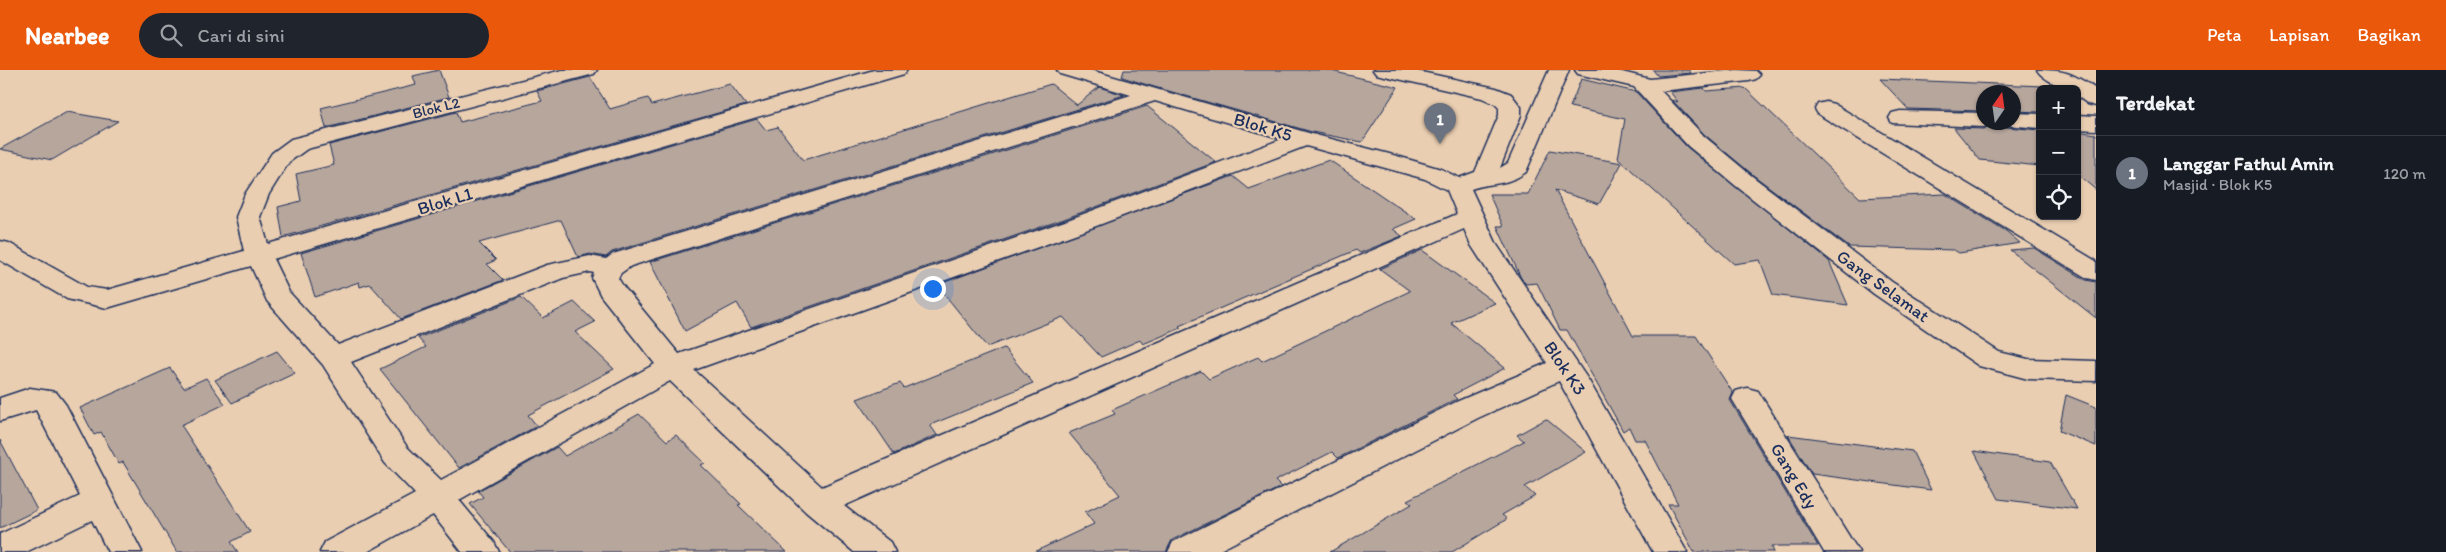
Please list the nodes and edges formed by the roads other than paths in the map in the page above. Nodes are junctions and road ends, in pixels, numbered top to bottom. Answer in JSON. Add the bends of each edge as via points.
{"nodes":[{"id":1,"x":587,"y":70,"type":"edge"},
{"id":2,"x":897,"y":70,"type":"edge"},
{"id":3,"x":1067,"y":70,"type":"edge"},
{"id":4,"x":1383,"y":70,"type":"edge"},
{"id":5,"x":1559,"y":70,"type":"edge"},
{"id":6,"x":1585,"y":70,"type":"edge"},
{"id":7,"x":2047,"y":70,"type":"edge"},
{"id":8,"x":1749,"y":75,"type":"dead end"},
{"id":9,"x":1646,"y":86,"type":"junction"},
{"id":10,"x":1153,"y":95,"type":"junction"},
{"id":11,"x":2096,"y":100,"type":"edge"},
{"id":12,"x":1826,"y":109,"type":"dead end"},
{"id":13,"x":1900,"y":118,"type":"dead end"},
{"id":14,"x":1976,"y":120,"type":"edge"},
{"id":15,"x":2021,"y":120,"type":"edge"},
{"id":16,"x":2036,"y":121,"type":"edge"},
{"id":17,"x":2081,"y":122,"type":"edge"},
{"id":18,"x":2096,"y":123,"type":"edge"},
{"id":19,"x":1304,"y":139,"type":"junction"},
{"id":20,"x":1485,"y":177,"type":"junction"},
{"id":21,"x":1457,"y":186,"type":"junction"},
{"id":22,"x":1471,"y":217,"type":"junction"},
{"id":23,"x":0,"y":249,"type":"edge"},
{"id":24,"x":258,"y":256,"type":"junction"},
{"id":25,"x":610,"y":268,"type":"junction"},
{"id":26,"x":2096,"y":272,"type":"edge"},
{"id":27,"x":333,"y":358,"type":"junction"},
{"id":28,"x":1564,"y":367,"type":"junction"},
{"id":29,"x":673,"y":368,"type":"junction"},
{"id":30,"x":2096,"y":371,"type":"edge"},
{"id":31,"x":1747,"y":399,"type":"dead end"},
{"id":32,"x":0,"y":410,"type":"edge"},
{"id":33,"x":437,"y":496,"type":"junction"},
{"id":34,"x":98,"y":502,"type":"junction"},
{"id":35,"x":818,"y":503,"type":"junction"},
{"id":36,"x":0,"y":549,"type":"edge"},
{"id":37,"x":125,"y":552,"type":"edge"},
{"id":38,"x":337,"y":552,"type":"edge"},
{"id":39,"x":482,"y":552,"type":"edge"},
{"id":40,"x":878,"y":552,"type":"edge"},
{"id":41,"x":1185,"y":552,"type":"edge"},
{"id":42,"x":1670,"y":552,"type":"edge"},
{"id":43,"x":1842,"y":552,"type":"edge"}],
"edges":[{"from":1,"to":24,"type":"street","name":"Blok L2","via":[[316,138],[287,151],[257,194],[248,217]]},
{"from":2,"to":24,"type":"street","name":"Blok L1"},
{"from":3,"to":10,"type":"street","name":"Blok K5"},
{"from":4,"to":20,"type":"street","via":[[1503,99],[1510,107],[1510,115]]},
{"from":5,"to":20,"type":"street","via":[[1518,167],[1505,176]]},
{"from":6,"to":9,"type":"street","via":[[1630,78]]},
{"from":7,"to":11,"type":"street"},
{"from":8,"to":9,"type":"street"},
{"from":9,"to":30,"type":"street","name":"Gang Selamat","via":[[1696,140],[1744,181],[1883,288],[1989,359],[2007,367]]},
{"from":10,"to":19,"type":"street","name":"Blok K5"},
{"from":10,"to":25,"type":"street","via":[[622,260]]},
{"from":12,"to":26,"type":"street"},
{"from":13,"to":14,"type":"street"},
{"from":15,"to":16,"type":"street"},
{"from":17,"to":18,"type":"street"},
{"from":19,"to":21,"type":"street","name":"Blok K5","via":[[1433,174]]},
{"from":19,"to":29,"type":"street","via":[[1074,226]]},
{"from":20,"to":21,"type":"street"},
{"from":21,"to":22,"type":"street","name":"Blok K3"},
{"from":22,"to":28,"type":"street","name":"Blok K3","via":[[1489,253]]},
{"from":22,"to":35,"type":"street"},
{"from":23,"to":24,"type":"street","name":"Blok L1","via":[[77,293],[107,299]]},
{"from":24,"to":27,"type":"street","via":[[277,295]]},
{"from":25,"to":27,"type":"street","via":[[590,264],[556,271]]},
{"from":25,"to":29,"type":"street","via":[[605,278],[611,290]]},
{"from":27,"to":33,"type":"street","via":[[396,454]]},
{"from":28,"to":41,"type":"street","via":[[1467,410]]},
{"from":28,"to":42,"type":"street","name":"Blok K3","via":[[1579,388]]},
{"from":29,"to":33,"type":"street"},
{"from":29,"to":35,"type":"street"},
{"from":31,"to":43,"type":"street","name":"Gang Edy"},
{"from":32,"to":34,"type":"street","via":[[30,399],[45,400],[55,413]]},
{"from":33,"to":38,"type":"street"},
{"from":33,"to":39,"type":"street"},
{"from":34,"to":36,"type":"street"},
{"from":34,"to":37,"type":"street"},
{"from":35,"to":40,"type":"street"}]}
